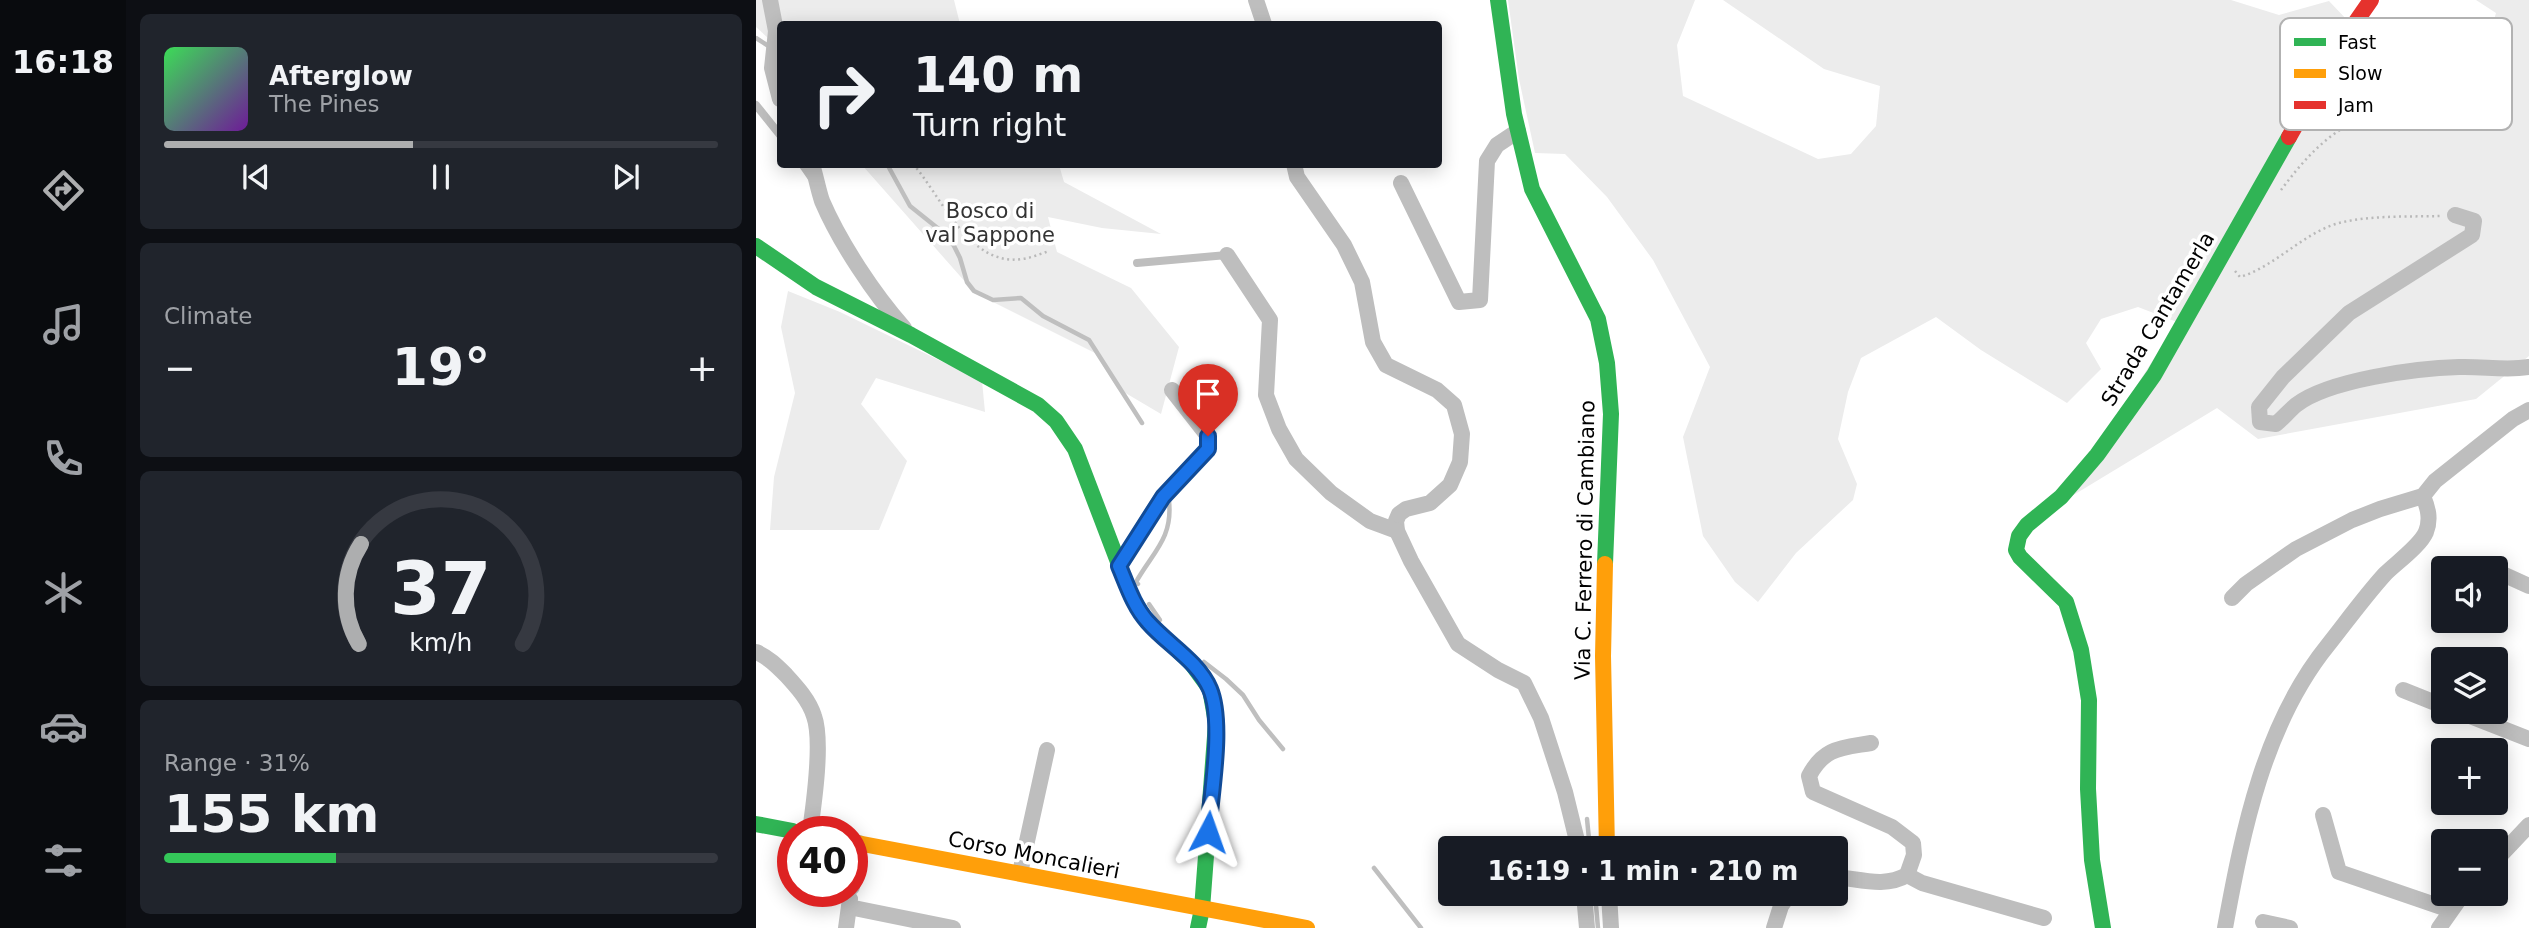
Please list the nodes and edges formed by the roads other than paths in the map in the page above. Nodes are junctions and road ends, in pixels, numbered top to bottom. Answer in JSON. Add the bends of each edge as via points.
{"nodes":[{"id":1,"x":769,"y":0,"type":"edge"},
{"id":2,"x":1256,"y":0,"type":"edge"},
{"id":3,"x":1498,"y":0,"type":"edge"},
{"id":4,"x":2371,"y":0,"type":"edge"},
{"id":5,"x":2358,"y":18,"type":"edge"},
{"id":6,"x":1263,"y":21,"type":"edge"},
{"id":7,"x":777,"y":87,"type":"edge"},
{"id":8,"x":756,"y":105,"type":"edge"},
{"id":9,"x":2293,"y":130,"type":"edge"},
{"id":10,"x":777,"y":131,"type":"edge"},
{"id":11,"x":1518,"y":131,"type":"junction"},
{"id":12,"x":805,"y":168,"type":"edge"},
{"id":13,"x":813,"y":168,"type":"edge"},
{"id":14,"x":1295,"y":168,"type":"edge"},
{"id":15,"x":1401,"y":183,"type":"dead end"},
{"id":16,"x":817,"y":186,"type":"junction"},
{"id":17,"x":2455,"y":215,"type":"road end"},
{"id":18,"x":756,"y":246,"type":"edge"},
{"id":19,"x":1227,"y":255,"type":"joint"},
{"id":20,"x":1137,"y":263,"type":"dead end"},
{"id":21,"x":911,"y":335,"type":"junction"},
{"id":22,"x":2529,"y":367,"type":"edge"},
{"id":23,"x":1172,"y":390,"type":"dead end"},
{"id":24,"x":2529,"y":410,"type":"edge"},
{"id":25,"x":2423,"y":496,"type":"junction"},
{"id":26,"x":1397,"y":531,"type":"junction"},
{"id":27,"x":1119,"y":566,"type":"junction"},
{"id":28,"x":2508,"y":577,"type":"edge"},
{"id":29,"x":2529,"y":586,"type":"edge"},
{"id":30,"x":2232,"y":597,"type":"dead end"},
{"id":31,"x":756,"y":652,"type":"edge"},
{"id":32,"x":2403,"y":690,"type":"dead end"},
{"id":33,"x":2431,"y":701,"type":"edge"},
{"id":34,"x":2492,"y":724,"type":"edge"},
{"id":35,"x":2529,"y":738,"type":"edge"},
{"id":36,"x":1871,"y":743,"type":"dead end"},
{"id":37,"x":1046,"y":750,"type":"dead end"},
{"id":38,"x":2323,"y":815,"type":"dead end"},
{"id":39,"x":811,"y":816,"type":"edge"},
{"id":40,"x":2529,"y":825,"type":"edge"},
{"id":41,"x":756,"y":830,"type":"edge"},
{"id":42,"x":777,"y":831,"type":"edge"},
{"id":43,"x":1576,"y":836,"type":"edge"},
{"id":44,"x":1607,"y":836,"type":"edge"},
{"id":45,"x":868,"y":845,"type":"edge"},
{"id":46,"x":2508,"y":847,"type":"edge"},
{"id":47,"x":1020,"y":873,"type":"junction"},
{"id":48,"x":1908,"y":875,"type":"junction"},
{"id":49,"x":1848,"y":879,"type":"edge"},
{"id":50,"x":1585,"y":906,"type":"edge"},
{"id":51,"x":1610,"y":906,"type":"edge"},
{"id":52,"x":1781,"y":906,"type":"edge"},
{"id":53,"x":2454,"y":906,"type":"edge"},
{"id":54,"x":849,"y":907,"type":"joint"},
{"id":55,"x":1202,"y":909,"type":"junction"},
{"id":56,"x":2450,"y":911,"type":"junction"},
{"id":57,"x":2045,"y":918,"type":"dead end"},
{"id":58,"x":2263,"y":922,"type":"dead end"},
{"id":59,"x":846,"y":928,"type":"edge"},
{"id":60,"x":953,"y":928,"type":"edge"},
{"id":61,"x":1198,"y":928,"type":"edge"},
{"id":62,"x":1307,"y":928,"type":"edge"},
{"id":63,"x":1587,"y":928,"type":"edge"},
{"id":64,"x":1611,"y":928,"type":"edge"},
{"id":65,"x":1774,"y":928,"type":"edge"},
{"id":66,"x":2103,"y":928,"type":"edge"},
{"id":67,"x":2225,"y":928,"type":"edge"},
{"id":68,"x":2290,"y":928,"type":"edge"},
{"id":69,"x":2439,"y":928,"type":"edge"}],
"edges":[{"from":1,"to":7,"type":"street"},
{"from":2,"to":6,"type":"street"},
{"from":3,"to":11,"type":"street","name":"Via C. Ferrero di Cambiano"},
{"from":4,"to":5,"type":"street","name":"Strada Cantamerla"},
{"from":8,"to":10,"type":"lane"},
{"from":9,"to":66,"type":"street","name":"Strada Cantamerla","via":[[2154,375],[2097,455],[2019,537],[2016,550],[2020,557],[2065,601],[2081,655],[2089,699],[2091,848]]},
{"from":11,"to":15,"type":"street","via":[[1497,145],[1486,161],[1480,300],[1460,302]]},
{"from":11,"to":44,"type":"street","name":"Via C. Ferrero di Cambiano","via":[[1532,189],[1598,319],[1607,363],[1611,414],[1603,656]]},
{"from":12,"to":16,"type":"lane"},
{"from":13,"to":16,"type":"street"},
{"from":14,"to":26,"type":"street","via":[[1362,282],[1373,342],[1386,365],[1437,390],[1454,405],[1461,435],[1460,462],[1450,485],[1430,503],[1399,514]]},
{"from":16,"to":21,"type":"street","via":[[872,287]]},
{"from":17,"to":22,"type":"street","via":[[2474,221],[2472,235],[2349,313],[2283,377],[2259,407],[2260,422],[2276,424],[2320,392],[2395,373]]},
{"from":18,"to":21,"type":"street","via":[[816,287]]},
{"from":19,"to":20,"type":"lane"},
{"from":19,"to":26,"type":"street","via":[[1270,320],[1266,395],[1296,459],[1350,508]]},
{"from":21,"to":27,"type":"street","via":[[1038,405],[1056,421],[1075,449]]},
{"from":23,"to":27,"type":"street","via":[[1208,436],[1208,449],[1163,497]]},
{"from":24,"to":25,"type":"street","via":[[2435,481]]},
{"from":25,"to":30,"type":"street","via":[[2361,516],[2296,548]]},
{"from":25,"to":67,"type":"street","via":[[2430,512],[2426,533],[2313,663],[2292,698],[2255,792]]},
{"from":26,"to":43,"type":"street","via":[[1458,644],[1524,683],[1541,718]]},
{"from":27,"to":55,"type":"street","via":[[1147,622],[1191,663],[1210,689],[1216,723]]},
{"from":28,"to":29,"type":"street"},
{"from":31,"to":39,"type":"street","via":[[797,687],[816,719]]},
{"from":32,"to":33,"type":"street"},
{"from":34,"to":35,"type":"street"},
{"from":36,"to":48,"type":"street","via":[[1832,750],[1817,762],[1810,776],[1813,792],[1892,827],[1913,843]]},
{"from":37,"to":47,"type":"street"},
{"from":38,"to":56,"type":"street","via":[[2339,872]]},
{"from":40,"to":46,"type":"street"},
{"from":41,"to":42,"type":"street"},
{"from":45,"to":47,"type":"street","name":"Corso Moncalieri"},
{"from":47,"to":55,"type":"street","name":"Corso Moncalieri"},
{"from":48,"to":49,"type":"street","via":[[1870,883]]},
{"from":48,"to":57,"type":"street"},
{"from":50,"to":63,"type":"street"},
{"from":51,"to":64,"type":"street"},
{"from":52,"to":65,"type":"street"},
{"from":53,"to":56,"type":"street"},
{"from":54,"to":59,"type":"street","name":"Corso Moncalieri"},
{"from":54,"to":60,"type":"street"},
{"from":55,"to":61,"type":"street"},
{"from":55,"to":62,"type":"street","name":"Corso Moncalieri"},
{"from":56,"to":69,"type":"street"},
{"from":58,"to":68,"type":"street"}]}
